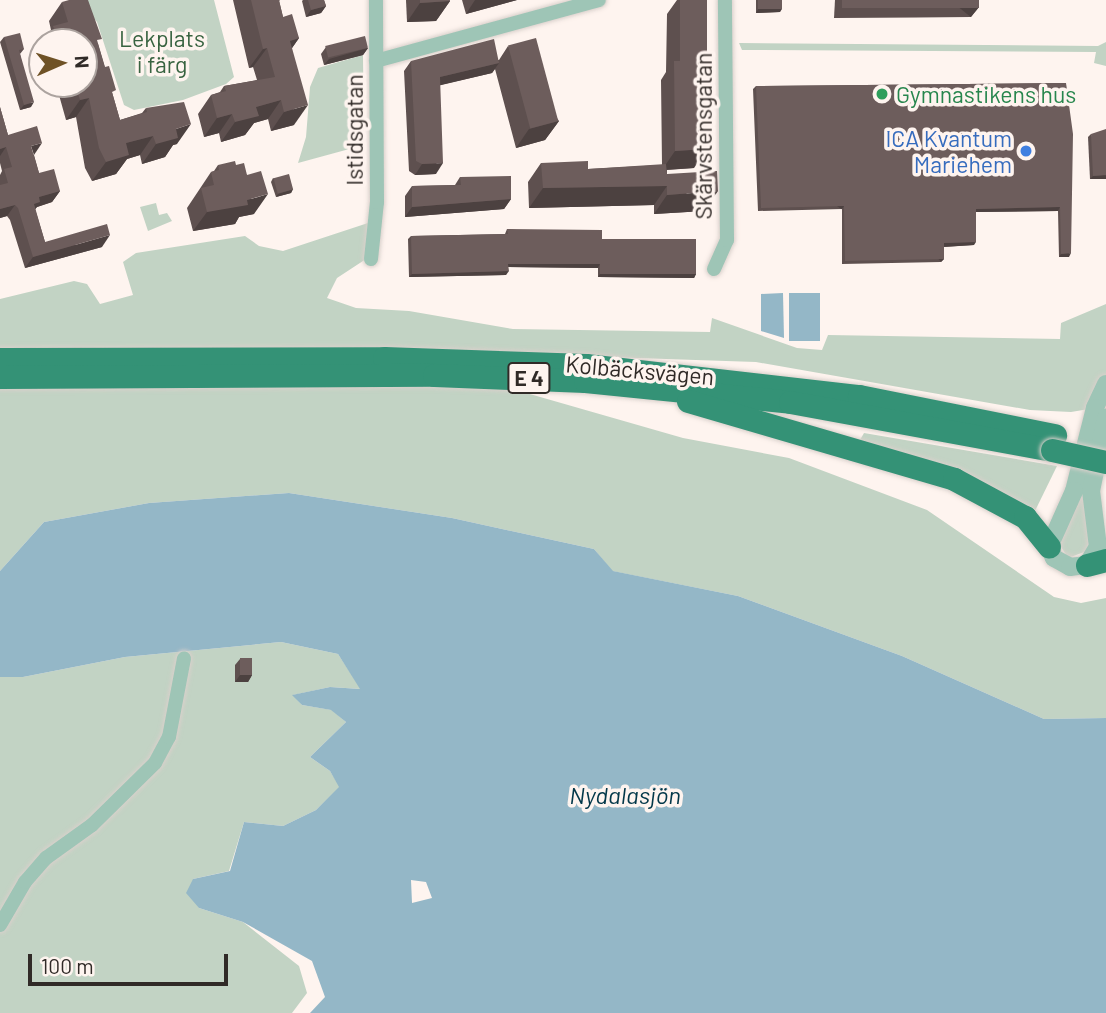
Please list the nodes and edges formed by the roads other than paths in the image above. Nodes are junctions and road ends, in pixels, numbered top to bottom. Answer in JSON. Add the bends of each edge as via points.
{"nodes":[{"id":1,"x":376,"y":0,"type":"edge"},
{"id":2,"x":599,"y":0,"type":"edge"},
{"id":3,"x":725,"y":0,"type":"edge"},
{"id":4,"x":376,"y":61,"type":"junction"},
{"id":5,"x":371,"y":259,"type":"dead end"},
{"id":6,"x":714,"y":269,"type":"dead end"},
{"id":7,"x":0,"y":359,"type":"edge"},
{"id":8,"x":0,"y":377,"type":"edge"},
{"id":9,"x":1106,"y":384,"type":"edge"},
{"id":10,"x":642,"y":386,"type":"junction"},
{"id":11,"x":1106,"y":418,"type":"edge"},
{"id":12,"x":1054,"y":442,"type":"junction"},
{"id":13,"x":1106,"y":446,"type":"edge"},
{"id":14,"x":1106,"y":463,"type":"edge"},
{"id":15,"x":1049,"y":547,"type":"junction"},
{"id":16,"x":1097,"y":563,"type":"edge"},
{"id":17,"x":184,"y":658,"type":"dead end"},
{"id":18,"x":0,"y":925,"type":"edge"}],
"edges":[{"from":1,"to":4,"type":"street","name":"Istidsgatan"},
{"from":2,"to":4,"type":"street"},
{"from":3,"to":6,"type":"street","name":"Skärvstensgatan","via":[[727,240]]},
{"from":4,"to":5,"type":"street","name":"Istidsgatan","via":[[377,225]]},
{"from":7,"to":12,"type":"highway","name":"Kolbäcksvägen","number":"E 4","via":[[384,358],[586,365],[859,396]]},
{"from":8,"to":10,"type":"highway","name":"Kolbäcksvägen","number":"E 4","via":[[434,375]]},
{"from":9,"to":15,"type":"street","via":[[1095,408],[1074,491]]},
{"from":10,"to":12,"type":"highway","name":"Kolbäcksvägen","number":"E 4"},
{"from":10,"to":15,"type":"highway","via":[[954,479],[1025,517]]},
{"from":11,"to":16,"type":"street","via":[[1091,491]]},
{"from":12,"to":13,"type":"highway","name":"Kolbäcksvägen","number":"E 4"},
{"from":12,"to":14,"type":"highway","name":"Kolbäcksvägen","number":"E 4","bridge":true},
{"from":15,"to":16,"type":"street","via":[[1062,565]]},
{"from":17,"to":18,"type":"street","via":[[169,737],[155,763],[92,825],[46,858],[25,881]]}]}
